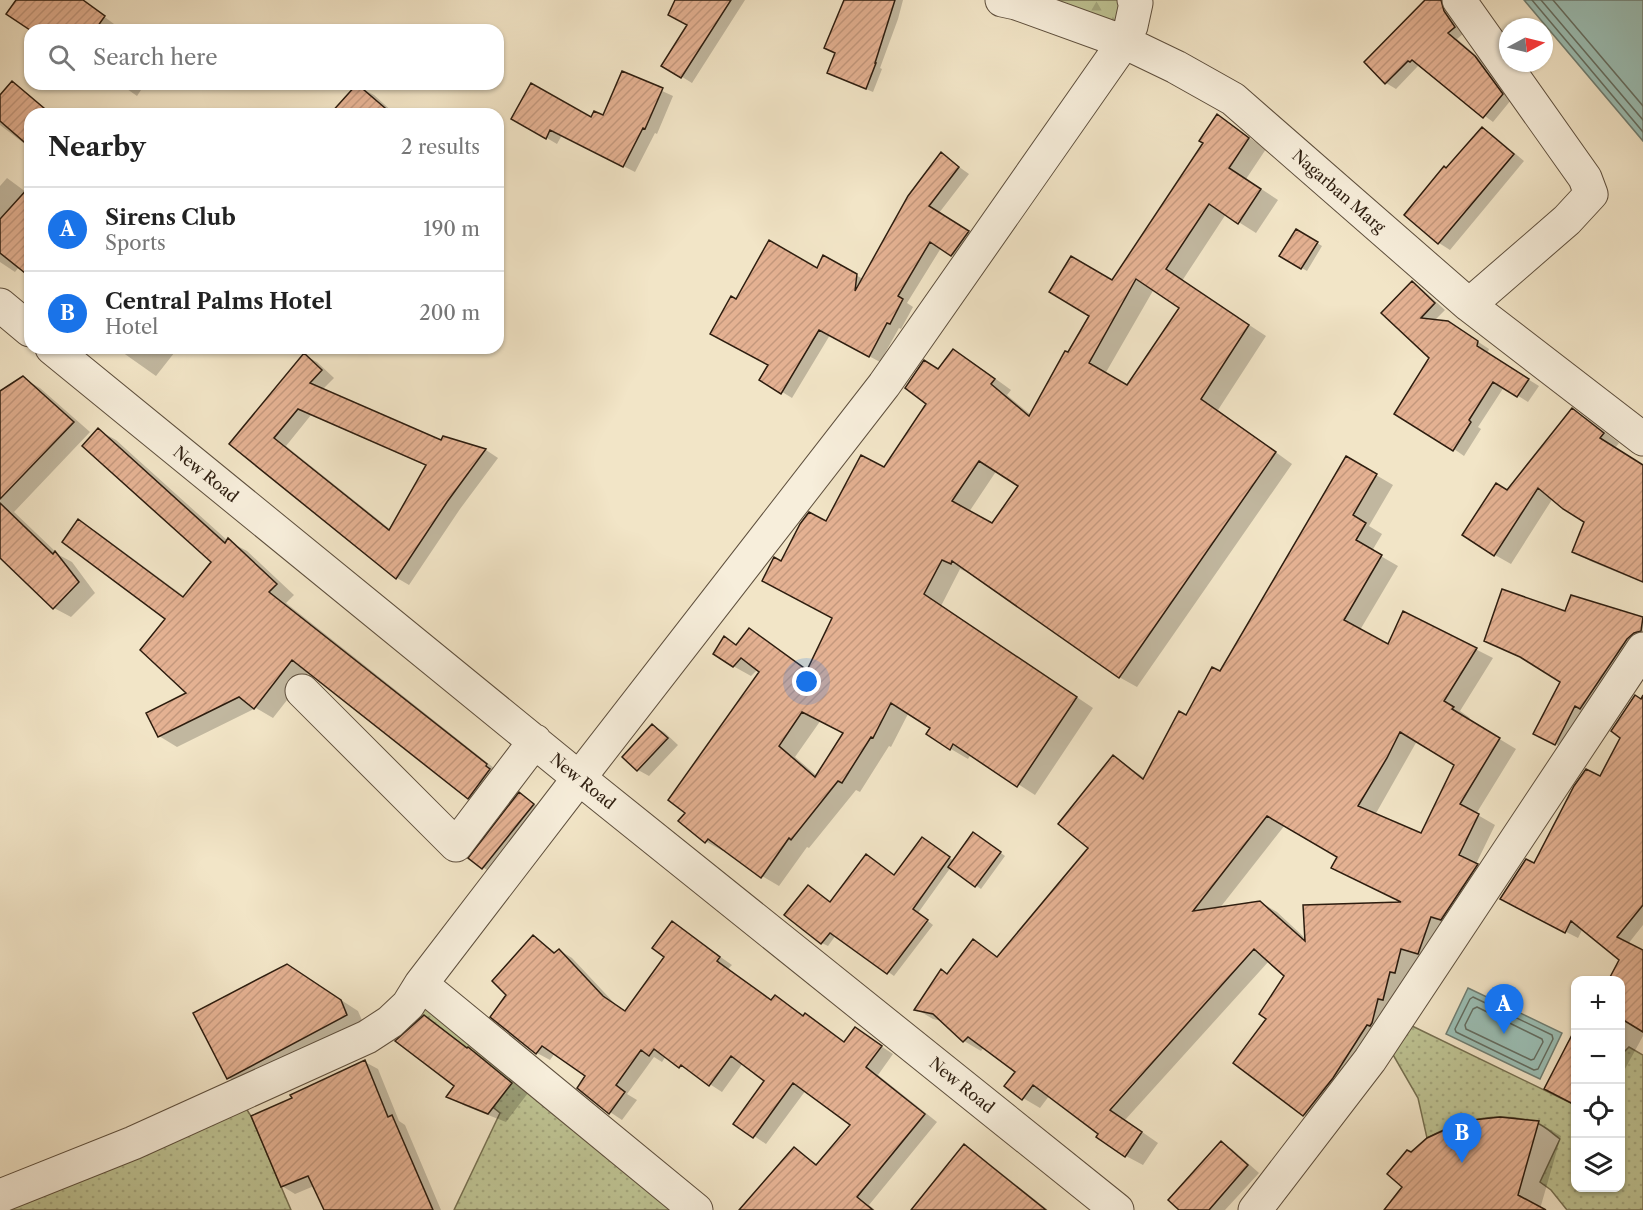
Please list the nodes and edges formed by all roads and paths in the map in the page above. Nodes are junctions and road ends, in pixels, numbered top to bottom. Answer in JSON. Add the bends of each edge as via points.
{"nodes":[{"id":1,"x":1002,"y":0,"type":"edge"},
{"id":2,"x":1134,"y":0,"type":"edge"},
{"id":3,"x":1459,"y":0,"type":"edge"},
{"id":4,"x":1124,"y":42,"type":"junction"},
{"id":5,"x":0,"y":305,"type":"edge"},
{"id":6,"x":1469,"y":305,"type":"junction"},
{"id":7,"x":18,"y":332,"type":"edge"},
{"id":8,"x":59,"y":354,"type":"edge"},
{"id":9,"x":1643,"y":440,"type":"edge"},
{"id":10,"x":1643,"y":649,"type":"edge"},
{"id":11,"x":302,"y":691,"type":"dead end"},
{"id":12,"x":535,"y":741,"type":"junction"},
{"id":13,"x":579,"y":777,"type":"junction"},
{"id":14,"x":421,"y":984,"type":"junction"},
{"id":15,"x":0,"y":1196,"type":"edge"},
{"id":16,"x":696,"y":1210,"type":"edge"},
{"id":17,"x":1117,"y":1210,"type":"edge"},
{"id":18,"x":1255,"y":1210,"type":"edge"}],
"edges":[{"from":1,"to":4,"type":"street","name":"Nagarban Marg"},
{"from":2,"to":4,"type":"street","via":[[1131,26]]},
{"from":3,"to":6,"type":"street","via":[[1585,178],[1591,194],[1567,220]]},
{"from":4,"to":6,"type":"street","name":"Nagarban Marg","via":[[1233,99]]},
{"from":4,"to":13,"type":"street","via":[[885,385]]},
{"from":5,"to":7,"type":"street"},
{"from":6,"to":9,"type":"street","name":"Nagarban Marg"},
{"from":8,"to":12,"type":"street","name":"New Road"},
{"from":10,"to":18,"type":"street","via":[[1370,1060]]},
{"from":11,"to":12,"type":"street","via":[[456,845]]},
{"from":12,"to":13,"type":"street","name":"New Road"},
{"from":13,"to":14,"type":"street"},
{"from":13,"to":17,"type":"street","name":"New Road"},
{"from":14,"to":15,"type":"street","via":[[408,1005],[367,1037],[133,1143]]},
{"from":14,"to":16,"type":"street"}]}
